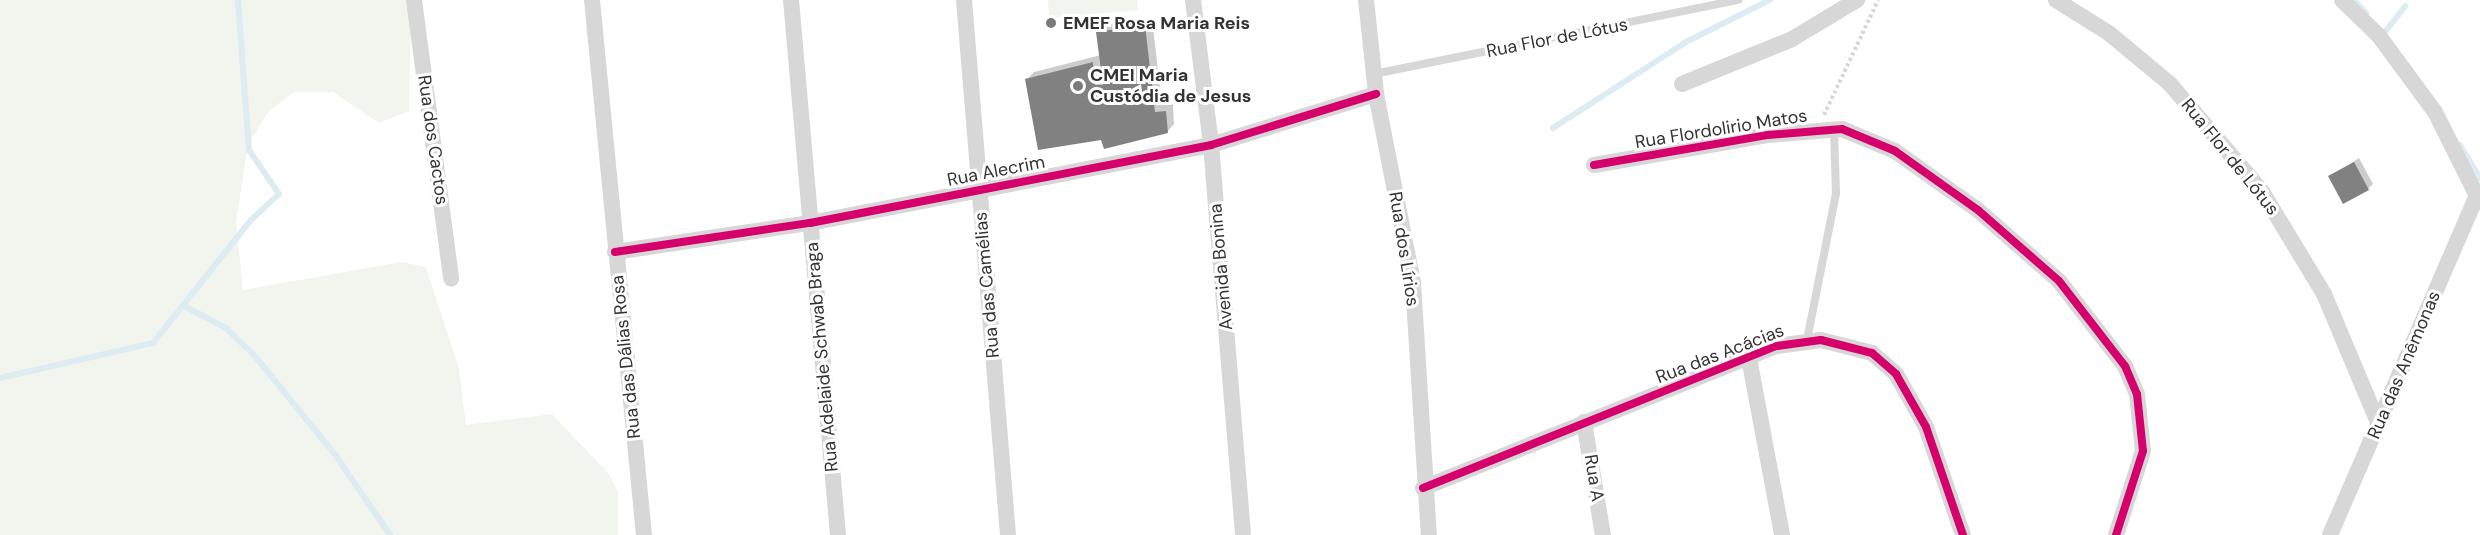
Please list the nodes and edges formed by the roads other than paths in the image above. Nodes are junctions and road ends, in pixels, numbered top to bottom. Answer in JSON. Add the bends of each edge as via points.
{"nodes":[{"id":1,"x":414,"y":0,"type":"edge"},
{"id":2,"x":592,"y":0,"type":"edge"},
{"id":3,"x":791,"y":0,"type":"edge"},
{"id":4,"x":964,"y":0,"type":"edge"},
{"id":5,"x":1193,"y":0,"type":"edge"},
{"id":6,"x":1366,"y":0,"type":"edge"},
{"id":7,"x":1739,"y":0,"type":"edge"},
{"id":8,"x":1857,"y":0,"type":"edge"},
{"id":9,"x":2056,"y":0,"type":"edge"},
{"id":10,"x":2342,"y":0,"type":"edge"},
{"id":11,"x":1374,"y":74,"type":"junction"},
{"id":12,"x":1682,"y":84,"type":"dead end"},
{"id":13,"x":1376,"y":94,"type":"junction"},
{"id":14,"x":1826,"y":129,"type":"junction"},
{"id":15,"x":1211,"y":145,"type":"junction"},
{"id":16,"x":1594,"y":165,"type":"dead end"},
{"id":17,"x":979,"y":189,"type":"junction"},
{"id":18,"x":2479,"y":199,"type":"edge"},
{"id":19,"x":810,"y":223,"type":"junction"},
{"id":20,"x":615,"y":252,"type":"junction"},
{"id":21,"x":451,"y":279,"type":"dead end"},
{"id":22,"x":1807,"y":340,"type":"junction"},
{"id":23,"x":1749,"y":358,"type":"junction"},
{"id":24,"x":1584,"y":422,"type":"junction"},
{"id":25,"x":2379,"y":425,"type":"junction"},
{"id":26,"x":1423,"y":488,"type":"junction"},
{"id":27,"x":644,"y":535,"type":"edge"},
{"id":28,"x":838,"y":535,"type":"edge"},
{"id":29,"x":1008,"y":535,"type":"edge"},
{"id":30,"x":1243,"y":535,"type":"edge"},
{"id":31,"x":1429,"y":535,"type":"edge"},
{"id":32,"x":1603,"y":535,"type":"edge"},
{"id":33,"x":1782,"y":535,"type":"edge"},
{"id":34,"x":1963,"y":535,"type":"edge"},
{"id":35,"x":2116,"y":535,"type":"edge"},
{"id":36,"x":2330,"y":535,"type":"edge"}],
"edges":[{"from":1,"to":21,"type":"street","name":"Rua dos Cactos"},
{"from":2,"to":20,"type":"street","name":"Rua das Dálias Rosa"},
{"from":3,"to":19,"type":"street","name":"Rua Adelaide Schwab Braga"},
{"from":4,"to":17,"type":"street","name":"Rua das Camélias"},
{"from":5,"to":15,"type":"street","name":"Avenida Bonina"},
{"from":6,"to":11,"type":"street","name":"Rua dos Lírios"},
{"from":7,"to":11,"type":"lane","name":"Rua Flor de Lótus"},
{"from":8,"to":12,"type":"street","via":[[1792,39]]},
{"from":9,"to":25,"type":"street","name":"Rua Flor de Lótus","via":[[2110,34],[2170,84],[2261,190],[2324,294]]},
{"from":10,"to":18,"type":"street","via":[[2379,36],[2435,112]]},
{"from":11,"to":13,"type":"street","name":"Rua dos Lírios"},
{"from":13,"to":15,"type":"street","name":"Rua Alecrim"},
{"from":13,"to":26,"type":"street","name":"Rua dos Lírios","via":[[1413,284]]},
{"from":14,"to":16,"type":"street","name":"Rua Flordolirio Matos"},
{"from":14,"to":22,"type":"lane","via":[[1836,193]]},
{"from":14,"to":35,"type":"street","name":"Rua Flordolirio Matos","via":[[1866,136],[1894,151],[2009,235],[2059,281],[2125,366],[2137,394],[2143,451]]},
{"from":15,"to":17,"type":"street","name":"Rua Alecrim"},
{"from":15,"to":30,"type":"street","name":"Avenida Bonina"},
{"from":17,"to":19,"type":"street","name":"Rua Alecrim"},
{"from":17,"to":29,"type":"street","name":"Rua das Camélias"},
{"from":18,"to":25,"type":"street","name":"Rua das Anêmonas"},
{"from":19,"to":20,"type":"street","name":"Rua Alecrim"},
{"from":19,"to":28,"type":"street","name":"Rua Adelaide Schwab Braga"},
{"from":20,"to":27,"type":"street","name":"Rua das Dálias Rosa"},
{"from":22,"to":23,"type":"street","name":"Rua das Acácias"},
{"from":22,"to":34,"type":"street","name":"Rua das Acácias","via":[[1872,353],[1896,374],[1926,427]]},
{"from":23,"to":24,"type":"street","name":"Rua das Acácias"},
{"from":23,"to":33,"type":"street"},
{"from":24,"to":26,"type":"street","name":"Rua das Acácias"},
{"from":24,"to":32,"type":"street","name":"Rua A"},
{"from":25,"to":36,"type":"street","name":"Rua das Anêmonas"},
{"from":26,"to":31,"type":"street","name":"Rua dos Lírios"}]}
